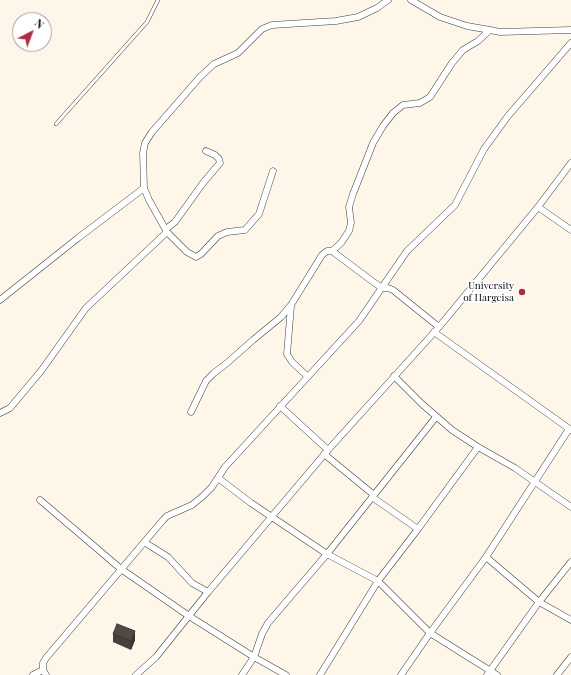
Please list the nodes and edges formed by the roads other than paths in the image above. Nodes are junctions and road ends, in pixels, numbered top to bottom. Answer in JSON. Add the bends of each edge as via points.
{"nodes":[{"id":1,"x":158,"y":0,"type":"edge"},
{"id":2,"x":388,"y":0,"type":"edge"},
{"id":3,"x":412,"y":0,"type":"edge"},
{"id":4,"x":490,"y":30,"type":"junction"},
{"id":5,"x":571,"y":30,"type":"edge"},
{"id":6,"x":571,"y":43,"type":"edge"},
{"id":7,"x":56,"y":124,"type":"dead end"},
{"id":8,"x":206,"y":151,"type":"dead end"},
{"id":9,"x":571,"y":163,"type":"edge"},
{"id":10,"x":274,"y":171,"type":"dead end"},
{"id":11,"x":144,"y":188,"type":"junction"},
{"id":12,"x":538,"y":207,"type":"junction"},
{"id":13,"x":571,"y":230,"type":"edge"},
{"id":14,"x":166,"y":231,"type":"junction"},
{"id":15,"x":332,"y":251,"type":"junction"},
{"id":16,"x":382,"y":288,"type":"junction"},
{"id":17,"x":0,"y":300,"type":"edge"},
{"id":18,"x":291,"y":305,"type":"junction"},
{"id":19,"x":436,"y":330,"type":"junction"},
{"id":20,"x":308,"y":376,"type":"junction"},
{"id":21,"x":394,"y":376,"type":"junction"},
{"id":22,"x":280,"y":406,"type":"junction"},
{"id":23,"x":190,"y":412,"type":"dead end"},
{"id":24,"x":0,"y":413,"type":"edge"},
{"id":25,"x":436,"y":417,"type":"junction"},
{"id":26,"x":570,"y":429,"type":"edge"},
{"id":27,"x":478,"y":447,"type":"junction"},
{"id":28,"x":326,"y":452,"type":"junction"},
{"id":29,"x":218,"y":478,"type":"junction"},
{"id":30,"x":535,"y":482,"type":"junction"},
{"id":31,"x":373,"y":496,"type":"junction"},
{"id":32,"x":40,"y":500,"type":"dead end"},
{"id":33,"x":571,"y":507,"type":"edge"},
{"id":34,"x":270,"y":517,"type":"junction"},
{"id":35,"x":418,"y":529,"type":"junction"},
{"id":36,"x":144,"y":542,"type":"junction"},
{"id":37,"x":327,"y":554,"type":"junction"},
{"id":38,"x":486,"y":557,"type":"junction"},
{"id":39,"x":571,"y":562,"type":"edge"},
{"id":40,"x":121,"y":569,"type":"junction"},
{"id":41,"x":378,"y":581,"type":"junction"},
{"id":42,"x":208,"y":592,"type":"junction"},
{"id":43,"x":538,"y":602,"type":"junction"},
{"id":44,"x":189,"y":616,"type":"junction"},
{"id":45,"x":571,"y":620,"type":"edge"},
{"id":46,"x":430,"y":633,"type":"junction"},
{"id":47,"x":254,"y":657,"type":"junction"},
{"id":48,"x":571,"y":658,"type":"edge"},
{"id":49,"x":565,"y":665,"type":"junction"},
{"id":50,"x":571,"y":670,"type":"edge"},
{"id":51,"x":45,"y":673,"type":"edge"},
{"id":52,"x":488,"y":673,"type":"edge"},
{"id":53,"x":33,"y":675,"type":"edge"},
{"id":54,"x":136,"y":675,"type":"edge"},
{"id":55,"x":242,"y":675,"type":"edge"},
{"id":56,"x":286,"y":675,"type":"edge"},
{"id":57,"x":320,"y":675,"type":"edge"},
{"id":58,"x":401,"y":675,"type":"edge"},
{"id":59,"x":496,"y":675,"type":"edge"},
{"id":60,"x":557,"y":675,"type":"edge"}],
"edges":[{"from":1,"to":7,"type":"lane","via":[[147,22]]},
{"from":2,"to":11,"type":"street","via":[[358,17],[266,26],[238,53],[214,64],[145,143]]},
{"from":3,"to":4,"type":"street","via":[[440,17]]},
{"from":4,"to":5,"type":"street"},
{"from":4,"to":15,"type":"street","via":[[463,50],[430,97],[403,105],[393,112],[373,143],[354,194],[350,207],[349,231]]},
{"from":6,"to":16,"type":"street","via":[[508,116],[484,149],[455,205],[413,245]]},
{"from":8,"to":14,"type":"street","via":[[215,155],[220,163]]},
{"from":9,"to":12,"type":"street"},
{"from":10,"to":14,"type":"street","via":[[260,214],[245,230],[226,232],[218,236],[196,257],[187,252]]},
{"from":11,"to":14,"type":"street"},
{"from":11,"to":17,"type":"street"},
{"from":12,"to":13,"type":"street"},
{"from":12,"to":19,"type":"street"},
{"from":14,"to":24,"type":"street","via":[[86,308],[41,371],[10,408]]},
{"from":15,"to":16,"type":"street"},
{"from":15,"to":18,"type":"street","via":[[322,255]]},
{"from":16,"to":19,"type":"street","via":[[393,290]]},
{"from":16,"to":20,"type":"street","via":[[359,321]]},
{"from":18,"to":20,"type":"street","via":[[287,354]]},
{"from":18,"to":23,"type":"street","via":[[281,317],[206,381]]},
{"from":19,"to":21,"type":"street"},
{"from":19,"to":26,"type":"street"},
{"from":20,"to":22,"type":"street"},
{"from":21,"to":25,"type":"street"},
{"from":21,"to":28,"type":"street"},
{"from":22,"to":28,"type":"street"},
{"from":22,"to":29,"type":"street"},
{"from":25,"to":27,"type":"street"},
{"from":25,"to":31,"type":"street"},
{"from":26,"to":30,"type":"street"},
{"from":27,"to":30,"type":"street"},
{"from":27,"to":35,"type":"street"},
{"from":28,"to":31,"type":"street"},
{"from":28,"to":34,"type":"street"},
{"from":29,"to":34,"type":"street"},
{"from":29,"to":36,"type":"street","via":[[192,505],[167,516]]},
{"from":30,"to":33,"type":"street"},
{"from":30,"to":38,"type":"street"},
{"from":31,"to":35,"type":"street"},
{"from":31,"to":37,"type":"street"},
{"from":32,"to":40,"type":"street"},
{"from":34,"to":37,"type":"street"},
{"from":34,"to":42,"type":"street"},
{"from":35,"to":41,"type":"street"},
{"from":36,"to":40,"type":"street"},
{"from":36,"to":42,"type":"street","via":[[168,557],[192,583]]},
{"from":37,"to":41,"type":"street"},
{"from":37,"to":47,"type":"street","via":[[268,623]]},
{"from":38,"to":43,"type":"street"},
{"from":38,"to":46,"type":"street"},
{"from":39,"to":43,"type":"street"},
{"from":40,"to":44,"type":"street"},
{"from":40,"to":51,"type":"street","via":[[46,658],[43,663]]},
{"from":41,"to":46,"type":"street"},
{"from":41,"to":57,"type":"street"},
{"from":42,"to":44,"type":"street"},
{"from":43,"to":45,"type":"street"},
{"from":43,"to":52,"type":"street"},
{"from":44,"to":47,"type":"street"},
{"from":44,"to":54,"type":"street","via":[[156,657]]},
{"from":46,"to":52,"type":"street"},
{"from":46,"to":58,"type":"street"},
{"from":47,"to":55,"type":"street"},
{"from":47,"to":56,"type":"street"},
{"from":48,"to":49,"type":"street"},
{"from":49,"to":50,"type":"street"},
{"from":49,"to":60,"type":"street"},
{"from":51,"to":53,"type":"street"},
{"from":52,"to":59,"type":"street"}]}
